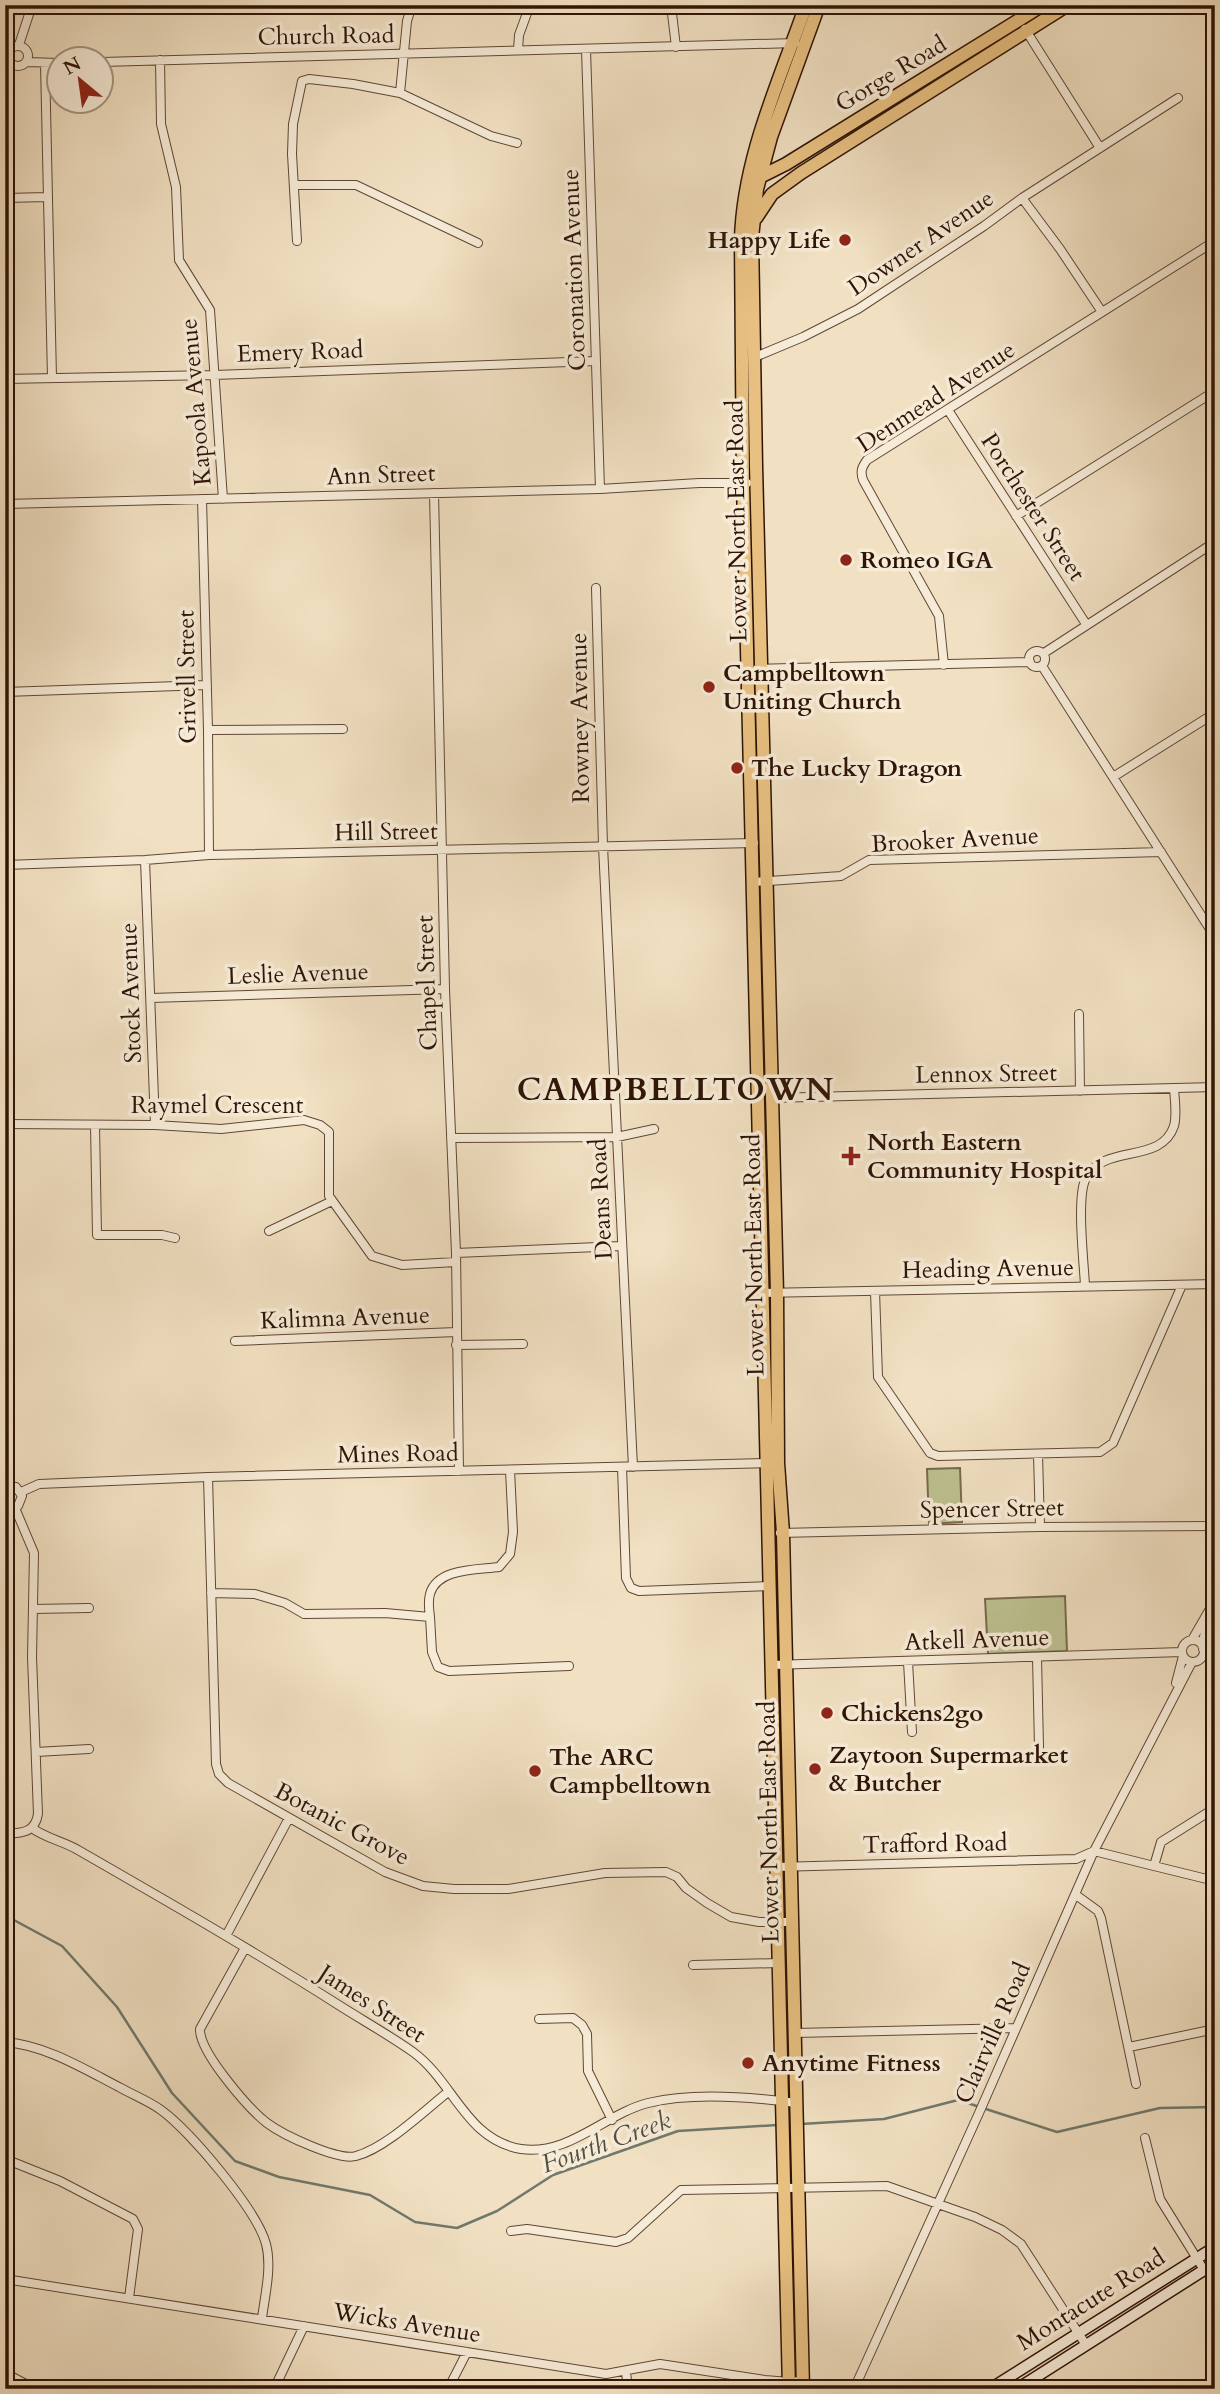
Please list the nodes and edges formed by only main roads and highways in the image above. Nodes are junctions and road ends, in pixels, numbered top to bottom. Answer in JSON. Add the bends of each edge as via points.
{"nodes":[{"id":1,"x":806,"y":5,"type":"edge"},
{"id":2,"x":819,"y":5,"type":"edge"},
{"id":3,"x":1043,"y":5,"type":"edge"},
{"id":4,"x":1068,"y":5,"type":"edge"},
{"id":5,"x":798,"y":44,"type":"junction"},
{"id":6,"x":801,"y":173,"type":"junction"},
{"id":7,"x":754,"y":176,"type":"junction"},
{"id":8,"x":754,"y":221,"type":"junction"},
{"id":9,"x":772,"y":1463,"type":"junction"},
{"id":10,"x":1215,"y":2247,"type":"edge"},
{"id":11,"x":1215,"y":2263,"type":"edge"},
{"id":12,"x":796,"y":2385,"type":"edge"},
{"id":13,"x":990,"y":2389,"type":"edge"},
{"id":14,"x":1017,"y":2389,"type":"edge"}],
"edges":[{"from":1,"to":5,"type":"main road","name":"Lower North East Road"},
{"from":2,"to":5,"type":"main road","name":"Lower North East Road"},
{"from":3,"to":7,"type":"main road","name":"Gorge Road","via":[[786,164]]},
{"from":4,"to":6,"type":"main road","name":"Gorge Road"},
{"from":5,"to":7,"type":"main road","name":"Lower North East Road","via":[[753,152]]},
{"from":6,"to":7,"type":"main road","name":"Gorge Road"},
{"from":6,"to":8,"type":"main road","name":"Gorge Road","via":[[772,194]]},
{"from":7,"to":8,"type":"main road","name":"Lower North East Road"},
{"from":7,"to":9,"type":"main road","name":"Lower North East Road","via":[[741,227],[743,483],[762,1293]]},
{"from":8,"to":9,"type":"main road","name":"Lower North East Road","via":[[777,1293]]},
{"from":9,"to":12,"type":"main road","name":"Lower North East Road","via":[[769,1533],[782,2125]]},
{"from":9,"to":12,"type":"main road","name":"Lower North East Road","via":[[783,1533],[787,1665],[798,2187]]},
{"from":10,"to":13,"type":"main road","name":"Montacute Road"},
{"from":11,"to":14,"type":"main road","name":"Montacute Road"}]}
